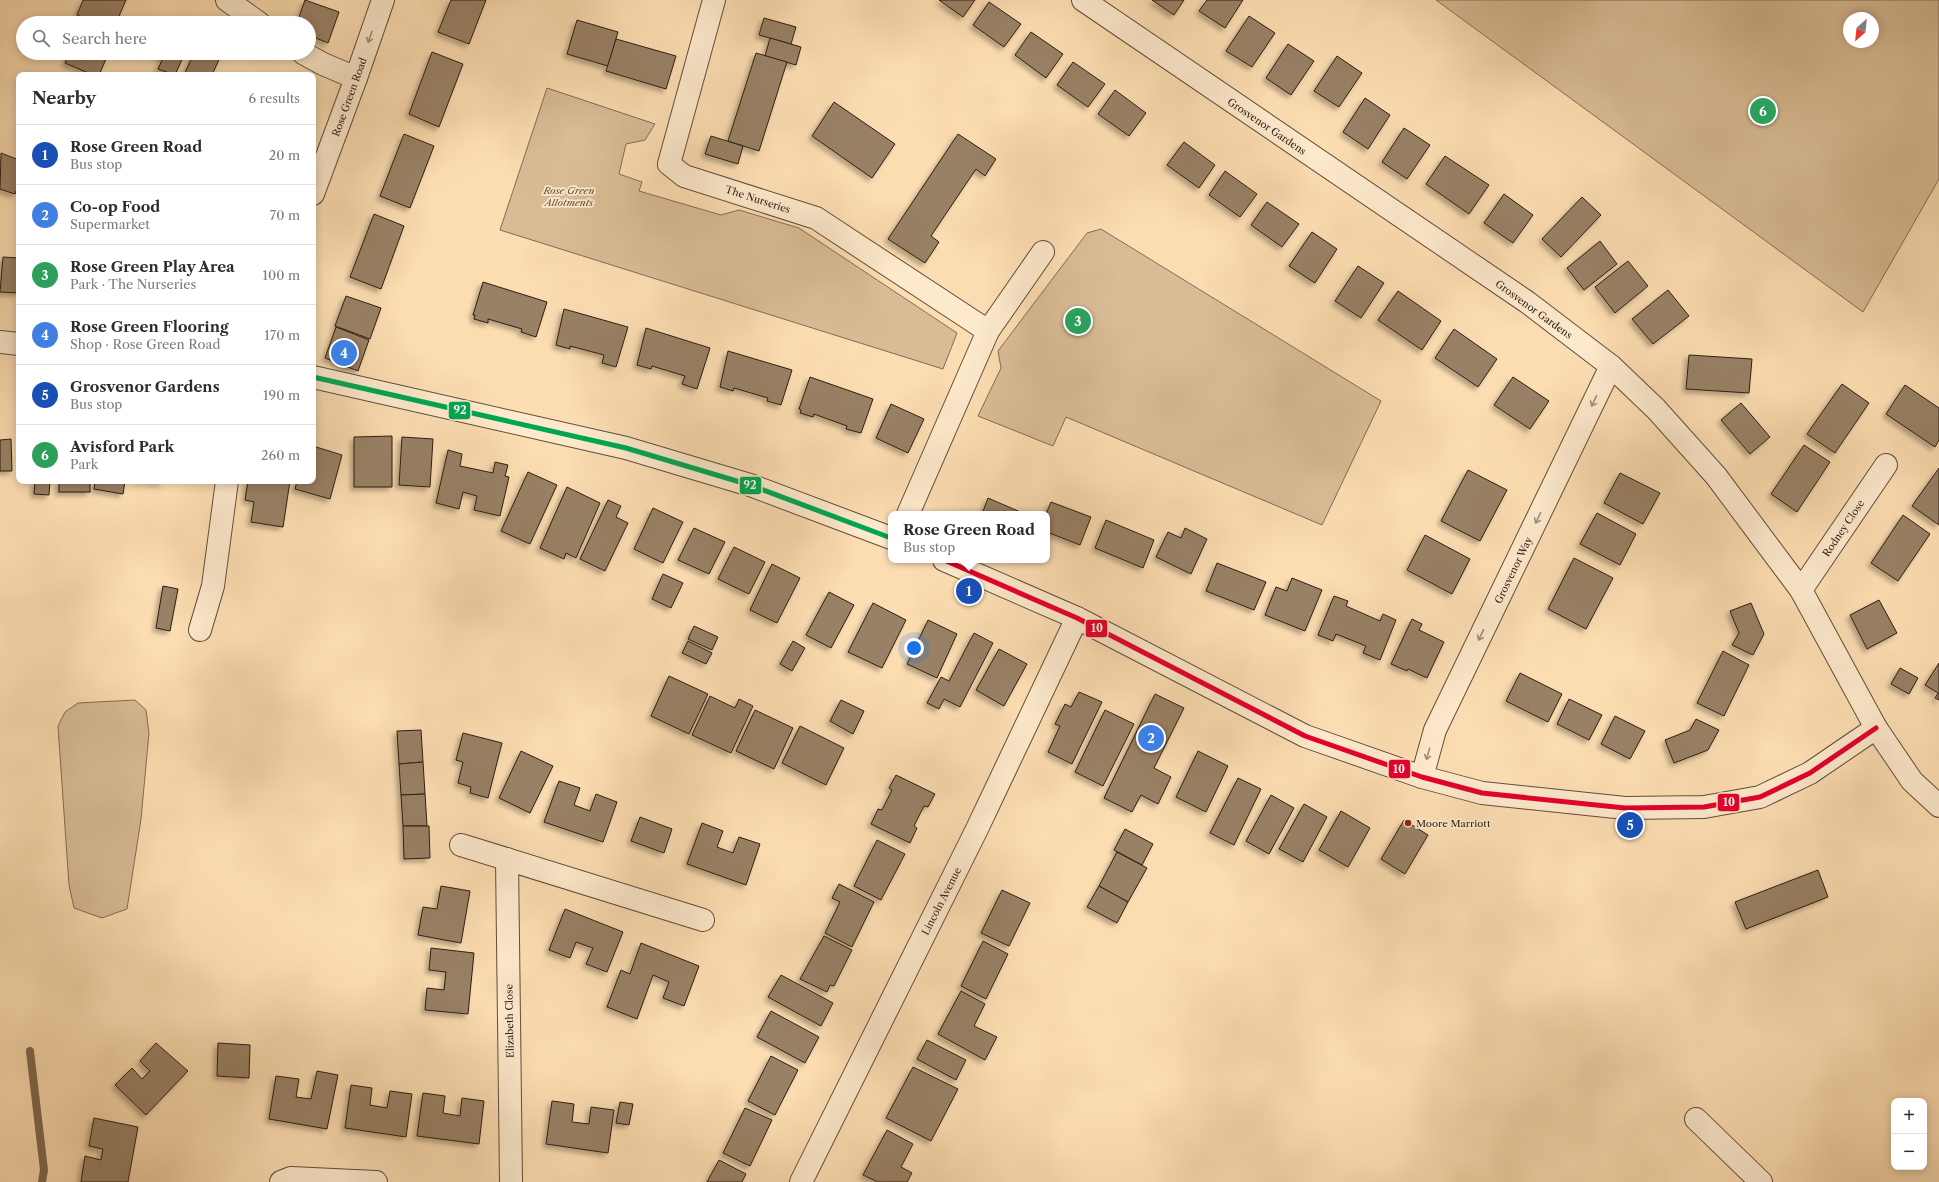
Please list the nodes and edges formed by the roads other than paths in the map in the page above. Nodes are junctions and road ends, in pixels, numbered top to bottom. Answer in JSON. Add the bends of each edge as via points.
{"nodes":[{"id":1,"x":227,"y":0,"type":"edge"},
{"id":2,"x":383,"y":0,"type":"edge"},
{"id":3,"x":714,"y":0,"type":"edge"},
{"id":4,"x":1083,"y":0,"type":"edge"},
{"id":5,"x":249,"y":16,"type":"edge"},
{"id":6,"x":316,"y":60,"type":"edge"},
{"id":7,"x":356,"y":78,"type":"junction"},
{"id":8,"x":316,"y":186,"type":"edge"},
{"id":9,"x":1043,"y":252,"type":"dead end"},
{"id":10,"x":988,"y":331,"type":"junction"},
{"id":11,"x":0,"y":342,"type":"edge"},
{"id":12,"x":16,"y":344,"type":"edge"},
{"id":13,"x":1611,"y":366,"type":"junction"},
{"id":14,"x":316,"y":378,"type":"edge"},
{"id":15,"x":1886,"y":465,"type":"dead end"},
{"id":16,"x":227,"y":484,"type":"edge"},
{"id":17,"x":909,"y":511,"type":"edge"},
{"id":18,"x":888,"y":537,"type":"edge"},
{"id":19,"x":951,"y":563,"type":"edge"},
{"id":20,"x":1801,"y":590,"type":"junction"},
{"id":21,"x":1077,"y":618,"type":"junction"},
{"id":22,"x":200,"y":630,"type":"dead end"},
{"id":23,"x":1876,"y":728,"type":"junction"},
{"id":24,"x":1422,"y":777,"type":"junction"},
{"id":25,"x":1939,"y":806,"type":"edge"},
{"id":26,"x":461,"y":845,"type":"dead end"},
{"id":27,"x":507,"y":859,"type":"junction"},
{"id":28,"x":703,"y":920,"type":"dead end"},
{"id":29,"x":1696,"y":1119,"type":"dead end"},
{"id":30,"x":281,"y":1182,"type":"edge"},
{"id":31,"x":376,"y":1182,"type":"edge"},
{"id":32,"x":511,"y":1182,"type":"edge"},
{"id":33,"x":801,"y":1182,"type":"edge"},
{"id":34,"x":1761,"y":1182,"type":"edge"}],
"edges":[{"from":1,"to":5,"type":"street"},
{"from":2,"to":7,"type":"street","name":"Rose Green Road","one_way":true},
{"from":3,"to":10,"type":"street","name":"The Nurseries","via":[[669,164],[684,176],[816,218]]},
{"from":4,"to":13,"type":"street","name":"Grosvenor Gardens","via":[[1527,302]]},
{"from":6,"to":7,"type":"street"},
{"from":7,"to":8,"type":"street","name":"Rose Green Road"},
{"from":9,"to":10,"type":"street"},
{"from":10,"to":17,"type":"street"},
{"from":11,"to":12,"type":"street"},
{"from":13,"to":20,"type":"street","name":"Grosvenor Gardens","via":[[1656,409],[1716,476]]},
{"from":13,"to":24,"type":"street","name":"Grosvenor Way","one_way":true,"via":[[1435,730]]},
{"from":14,"to":18,"type":"street","via":[[626,448],[750,485]]},
{"from":15,"to":20,"type":"street","name":"Rodney Close"},
{"from":16,"to":22,"type":"street","via":[[213,586]]},
{"from":19,"to":21,"type":"street"},
{"from":20,"to":23,"type":"street","name":"Grosvenor Gardens"},
{"from":21,"to":24,"type":"street","via":[[1305,736]]},
{"from":21,"to":33,"type":"street","name":"Lincoln Avenue","via":[[976,831]]},
{"from":23,"to":24,"type":"street","via":[[1810,773],[1760,797],[1704,808],[1624,808],[1540,800],[1482,793]]},
{"from":23,"to":25,"type":"street","via":[[1912,781]]},
{"from":26,"to":27,"type":"street"},
{"from":27,"to":28,"type":"street"},
{"from":27,"to":32,"type":"street","name":"Elizabeth Close"},
{"from":29,"to":34,"type":"street"},
{"from":30,"to":31,"type":"street","via":[[291,1178]]}]}
